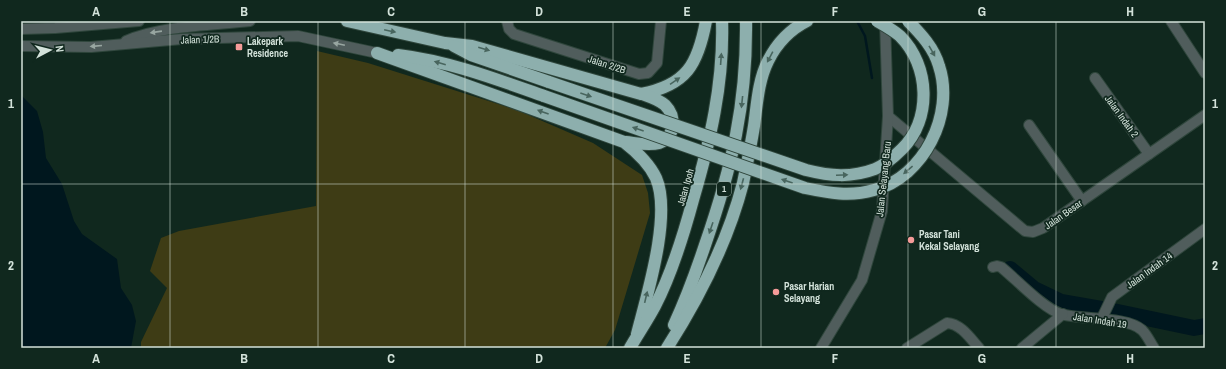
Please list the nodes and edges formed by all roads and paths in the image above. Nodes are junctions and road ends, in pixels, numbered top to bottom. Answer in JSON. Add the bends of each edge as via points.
{"nodes":[{"id":1,"x":139,"y":21,"type":"edge"},
{"id":2,"x":250,"y":21,"type":"edge"},
{"id":3,"x":347,"y":21,"type":"edge"},
{"id":4,"x":507,"y":21,"type":"edge"},
{"id":5,"x":661,"y":21,"type":"edge"},
{"id":6,"x":706,"y":21,"type":"edge"},
{"id":7,"x":722,"y":21,"type":"edge"},
{"id":8,"x":746,"y":21,"type":"edge"},
{"id":9,"x":807,"y":21,"type":"edge"},
{"id":10,"x":877,"y":21,"type":"edge"},
{"id":11,"x":885,"y":21,"type":"edge"},
{"id":12,"x":908,"y":21,"type":"edge"},
{"id":13,"x":1171,"y":21,"type":"edge"},
{"id":14,"x":21,"y":29,"type":"edge"},
{"id":15,"x":445,"y":42,"type":"junction"},
{"id":16,"x":121,"y":44,"type":"junction"},
{"id":17,"x":21,"y":46,"type":"edge"},
{"id":18,"x":377,"y":53,"type":"junction"},
{"id":19,"x":1205,"y":73,"type":"edge"},
{"id":20,"x":1095,"y":78,"type":"dead end"},
{"id":21,"x":641,"y":94,"type":"junction"},
{"id":22,"x":1205,"y":115,"type":"edge"},
{"id":23,"x":888,"y":116,"type":"junction"},
{"id":24,"x":1029,"y":125,"type":"dead end"},
{"id":25,"x":624,"y":142,"type":"junction"},
{"id":26,"x":1149,"y":154,"type":"junction"},
{"id":27,"x":1082,"y":201,"type":"junction"},
{"id":28,"x":1205,"y":229,"type":"edge"},
{"id":29,"x":993,"y":267,"type":"dead end"},
{"id":30,"x":1063,"y":314,"type":"junction"},
{"id":31,"x":1104,"y":316,"type":"junction"},
{"id":32,"x":637,"y":334,"type":"junction"},
{"id":33,"x":630,"y":348,"type":"edge"},
{"id":34,"x":663,"y":348,"type":"edge"},
{"id":35,"x":667,"y":348,"type":"edge"},
{"id":36,"x":820,"y":348,"type":"edge"},
{"id":37,"x":906,"y":348,"type":"edge"},
{"id":38,"x":979,"y":348,"type":"edge"},
{"id":39,"x":1022,"y":348,"type":"edge"},
{"id":40,"x":1154,"y":348,"type":"edge"}],
"edges":[{"from":1,"to":14,"type":"street"},
{"from":2,"to":16,"type":"street","one_way":true,"via":[[140,34]]},
{"from":3,"to":15,"type":"highway","one_way":true},
{"from":4,"to":5,"type":"street","name":"Jalan 2/2B","via":[[509,29],[514,34],[638,74],[648,73],[657,63]]},
{"from":21,"to":6,"type":"highway","one_way":true,"via":[[657,91],[686,73],[696,60]]},
{"from":32,"to":7,"type":"highway","name":"Jalan Ipoh","one_way":true,"via":[[654,307],[675,260],[709,146],[720,79]]},
{"from":8,"to":34,"type":"highway","number":"1","one_way":true,"via":[[740,119],[730,168],[690,288]]},
{"from":9,"to":35,"type":"highway","one_way":true,"via":[[794,28],[776,46],[767,63],[758,96],[742,184],[731,219],[692,308]]},
{"from":15,"to":10,"type":"highway","one_way":true,"bridge":true,"via":[[471,55],[806,170],[839,176],[877,169],[892,159],[904,146],[919,123],[923,102],[923,80],[914,55],[900,36]]},
{"from":11,"to":23,"type":"street","name":"Jalan Selayang Baru"},
{"from":12,"to":18,"type":"highway","one_way":true,"bridge":true,"via":[[930,48],[939,66],[943,89],[935,132],[926,151],[911,168],[888,185],[845,195],[805,188],[495,79],[425,58]]},
{"from":13,"to":19,"type":"street"},
{"from":15,"to":21,"type":"highway","one_way":true,"via":[[472,46]]},
{"from":16,"to":17,"type":"street","name":"Jalan 1/2B","one_way":true,"via":[[91,47]]},
{"from":18,"to":16,"type":"street","name":"Jalan 1/2B","one_way":true,"via":[[298,36],[182,39]]},
{"from":25,"to":18,"type":"highway","one_way":true},
{"from":20,"to":26,"type":"street","name":"Jalan Indah 2"},
{"from":21,"to":25,"type":"highway","via":[[655,98],[670,112],[673,121],[672,132],[660,143],[650,145]]},
{"from":22,"to":26,"type":"street","name":"Jalan Besar"},
{"from":23,"to":27,"type":"street","name":"Jalan Besar","via":[[1025,231],[1033,232],[1043,228]]},
{"from":23,"to":36,"type":"street","name":"Jalan Selayang Baru","via":[[882,211],[862,280]]},
{"from":24,"to":27,"type":"street"},
{"from":32,"to":25,"type":"highway","one_way":true,"via":[[662,216],[656,179],[638,153]]},
{"from":26,"to":27,"type":"street","name":"Jalan Besar"},
{"from":28,"to":31,"type":"street","name":"Jalan Indah 14","via":[[1114,295]]},
{"from":29,"to":30,"type":"street","via":[[1001,267],[1052,309]]},
{"from":30,"to":31,"type":"street","name":"Jalan Indah 19"},
{"from":30,"to":39,"type":"street","name":"Jalan Indah 19"},
{"from":31,"to":40,"type":"street","name":"Jalan Indah 19","via":[[1141,329]]},
{"from":32,"to":33,"type":"highway","name":"Jalan Ipoh"},
{"from":37,"to":38,"type":"street","via":[[946,323],[959,327]]}]}
